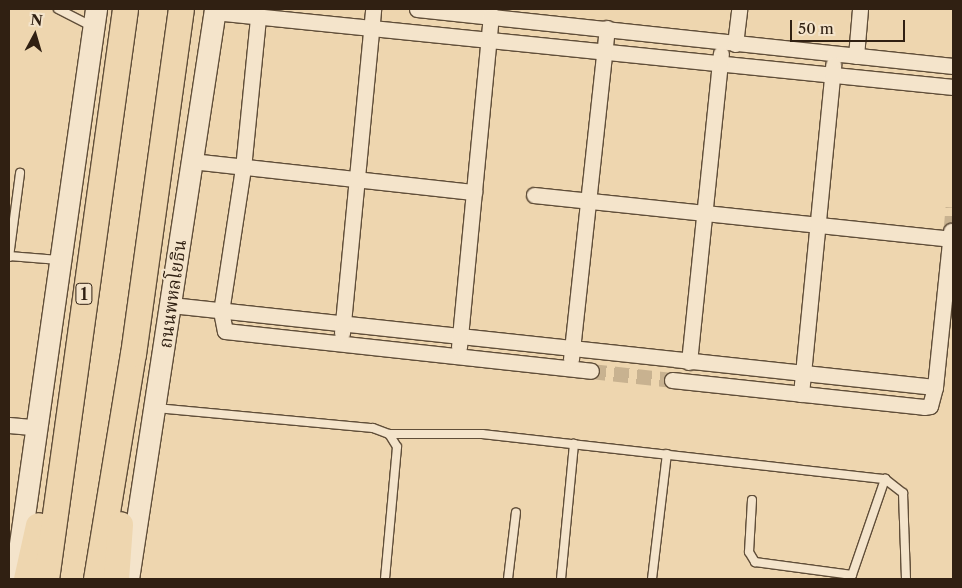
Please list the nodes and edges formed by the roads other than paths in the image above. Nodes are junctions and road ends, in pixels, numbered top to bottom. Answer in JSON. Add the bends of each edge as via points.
{"nodes":[{"id":1,"x":58,"y":9,"type":"edge"},
{"id":2,"x":125,"y":9,"type":"edge"},
{"id":3,"x":181,"y":9,"type":"edge"},
{"id":4,"x":373,"y":9,"type":"edge"},
{"id":5,"x":417,"y":9,"type":"edge"},
{"id":6,"x":739,"y":9,"type":"edge"},
{"id":7,"x":860,"y":9,"type":"edge"},
{"id":8,"x":215,"y":10,"type":"edge"},
{"id":9,"x":491,"y":15,"type":"junction"},
{"id":10,"x":95,"y":18,"type":"edge"},
{"id":11,"x":258,"y":18,"type":"junction"},
{"id":12,"x":606,"y":28,"type":"junction"},
{"id":13,"x":370,"y":30,"type":"junction"},
{"id":14,"x":489,"y":43,"type":"junction"},
{"id":15,"x":728,"y":43,"type":"junction"},
{"id":16,"x":604,"y":53,"type":"junction"},
{"id":17,"x":834,"y":54,"type":"junction"},
{"id":18,"x":856,"y":56,"type":"junction"},
{"id":19,"x":720,"y":64,"type":"junction"},
{"id":20,"x":953,"y":66,"type":"edge"},
{"id":21,"x":832,"y":74,"type":"junction"},
{"id":22,"x":953,"y":87,"type":"edge"},
{"id":23,"x":192,"y":161,"type":"junction"},
{"id":24,"x":243,"y":168,"type":"junction"},
{"id":25,"x":20,"y":173,"type":"dead end"},
{"id":26,"x":360,"y":181,"type":"junction"},
{"id":27,"x":474,"y":192,"type":"junction"},
{"id":28,"x":534,"y":195,"type":"dead end"},
{"id":29,"x":589,"y":201,"type":"junction"},
{"id":30,"x":705,"y":214,"type":"junction"},
{"id":31,"x":820,"y":226,"type":"junction"},
{"id":32,"x":9,"y":257,"type":"edge"},
{"id":33,"x":59,"y":260,"type":"junction"},
{"id":34,"x":171,"y":305,"type":"junction"},
{"id":35,"x":221,"y":312,"type":"junction"},
{"id":36,"x":343,"y":325,"type":"junction"},
{"id":37,"x":460,"y":338,"type":"junction"},
{"id":38,"x":341,"y":347,"type":"junction"},
{"id":39,"x":76,"y":351,"type":"junction"},
{"id":40,"x":571,"y":351,"type":"junction"},
{"id":41,"x":133,"y":354,"type":"junction"},
{"id":42,"x":459,"y":358,"type":"junction"},
{"id":43,"x":689,"y":362,"type":"junction"},
{"id":44,"x":570,"y":368,"type":"junction"},
{"id":45,"x":591,"y":371,"type":"tunnel mouth"},
{"id":46,"x":803,"y":375,"type":"junction"},
{"id":47,"x":672,"y":380,"type":"tunnel mouth"},
{"id":48,"x":935,"y":387,"type":"junction"},
{"id":49,"x":801,"y":394,"type":"junction"},
{"id":50,"x":156,"y":408,"type":"junction"},
{"id":51,"x":9,"y":425,"type":"edge"},
{"id":52,"x":34,"y":427,"type":"junction"},
{"id":53,"x":389,"y":434,"type":"junction"},
{"id":54,"x":574,"y":444,"type":"junction"},
{"id":55,"x":667,"y":454,"type":"junction"},
{"id":56,"x":885,"y":479,"type":"junction"},
{"id":57,"x":752,"y":500,"type":"dead end"},
{"id":58,"x":516,"y":512,"type":"dead end"},
{"id":59,"x":14,"y":542,"type":"edge"},
{"id":60,"x":16,"y":579,"type":"edge"},
{"id":61,"x":26,"y":579,"type":"edge"},
{"id":62,"x":46,"y":579,"type":"edge"},
{"id":63,"x":96,"y":579,"type":"edge"},
{"id":64,"x":116,"y":579,"type":"edge"},
{"id":65,"x":128,"y":579,"type":"edge"},
{"id":66,"x":385,"y":579,"type":"edge"},
{"id":67,"x":508,"y":579,"type":"edge"},
{"id":68,"x":561,"y":579,"type":"edge"},
{"id":69,"x":652,"y":579,"type":"edge"},
{"id":70,"x":906,"y":579,"type":"edge"}],
"edges":[{"from":1,"to":10,"type":"lane"},
{"from":2,"to":39,"type":"highway","number":"1"},
{"from":3,"to":41,"type":"highway","name":"ถนนพหลโยธิน"},
{"from":4,"to":13,"type":"street"},
{"from":5,"to":9,"type":"street"},
{"from":6,"to":15,"type":"street"},
{"from":7,"to":18,"type":"street"},
{"from":8,"to":11,"type":"street"},
{"from":8,"to":23,"type":"main road","name":"ถนนพหลโยธิน"},
{"from":9,"to":12,"type":"street"},
{"from":9,"to":14,"type":"street"},
{"from":10,"to":33,"type":"main road","number":"1"},
{"from":11,"to":13,"type":"street"},
{"from":11,"to":24,"type":"street"},
{"from":12,"to":15,"type":"street"},
{"from":12,"to":16,"type":"street"},
{"from":13,"to":14,"type":"street"},
{"from":13,"to":26,"type":"street"},
{"from":14,"to":16,"type":"street"},
{"from":14,"to":27,"type":"street"},
{"from":15,"to":17,"type":"street"},
{"from":15,"to":19,"type":"street"},
{"from":16,"to":19,"type":"street"},
{"from":16,"to":29,"type":"street"},
{"from":17,"to":18,"type":"street"},
{"from":17,"to":21,"type":"street"},
{"from":18,"to":20,"type":"street"},
{"from":19,"to":21,"type":"street"},
{"from":19,"to":30,"type":"street"},
{"from":21,"to":22,"type":"street"},
{"from":21,"to":31,"type":"street"},
{"from":23,"to":24,"type":"street"},
{"from":23,"to":34,"type":"main road","name":"ถนนพหลโยธิน"},
{"from":24,"to":26,"type":"street"},
{"from":24,"to":35,"type":"street"},
{"from":25,"to":32,"type":"lane"},
{"from":26,"to":27,"type":"street"},
{"from":26,"to":36,"type":"street"},
{"from":27,"to":37,"type":"street"},
{"from":28,"to":29,"type":"street"},
{"from":29,"to":30,"type":"street"},
{"from":29,"to":40,"type":"street"},
{"from":30,"to":31,"type":"street"},
{"from":30,"to":43,"type":"street"},
{"from":31,"to":46,"type":"street"},
{"from":31,"to":48,"type":"street","via":[[951,235]]},
{"from":32,"to":33,"type":"lane"},
{"from":33,"to":52,"type":"main road","number":"1"},
{"from":34,"to":35,"type":"street"},
{"from":34,"to":50,"type":"main road","name":"ถนนพหลโยธิน"},
{"from":35,"to":36,"type":"street"},
{"from":35,"to":38,"type":"street","via":[[225,331],[232,334]]},
{"from":36,"to":37,"type":"street"},
{"from":36,"to":38,"type":"street"},
{"from":37,"to":40,"type":"street"},
{"from":37,"to":42,"type":"street"},
{"from":38,"to":42,"type":"street"},
{"from":39,"to":61,"type":"highway"},
{"from":39,"to":62,"type":"highway","number":"1"},
{"from":40,"to":43,"type":"street"},
{"from":40,"to":44,"type":"street"},
{"from":41,"to":63,"type":"highway","name":"ถนนพหลโยธิน"},
{"from":41,"to":64,"type":"highway"},
{"from":42,"to":44,"type":"street"},
{"from":43,"to":46,"type":"street"},
{"from":44,"to":45,"type":"street"},
{"from":46,"to":48,"type":"street"},
{"from":46,"to":49,"type":"street"},
{"from":47,"to":49,"type":"street"},
{"from":48,"to":49,"type":"street","via":[[930,406],[924,407]]},
{"from":50,"to":53,"type":"lane","via":[[373,428]]},
{"from":50,"to":65,"type":"main road","name":"ถนนพหลโยธิน"},
{"from":51,"to":52,"type":"street"},
{"from":52,"to":59,"type":"main road","number":"1"},
{"from":53,"to":54,"type":"lane","via":[[482,434]]},
{"from":53,"to":66,"type":"lane","via":[[397,447]]},
{"from":54,"to":55,"type":"lane"},
{"from":54,"to":68,"type":"lane"},
{"from":55,"to":56,"type":"lane"},
{"from":55,"to":69,"type":"lane"},
{"from":56,"to":57,"type":"lane","via":[[852,575],[755,562],[749,552]]},
{"from":56,"to":70,"type":"lane","via":[[902,493]]},
{"from":58,"to":67,"type":"lane"},
{"from":59,"to":60,"type":"main road","number":"1"}]}
